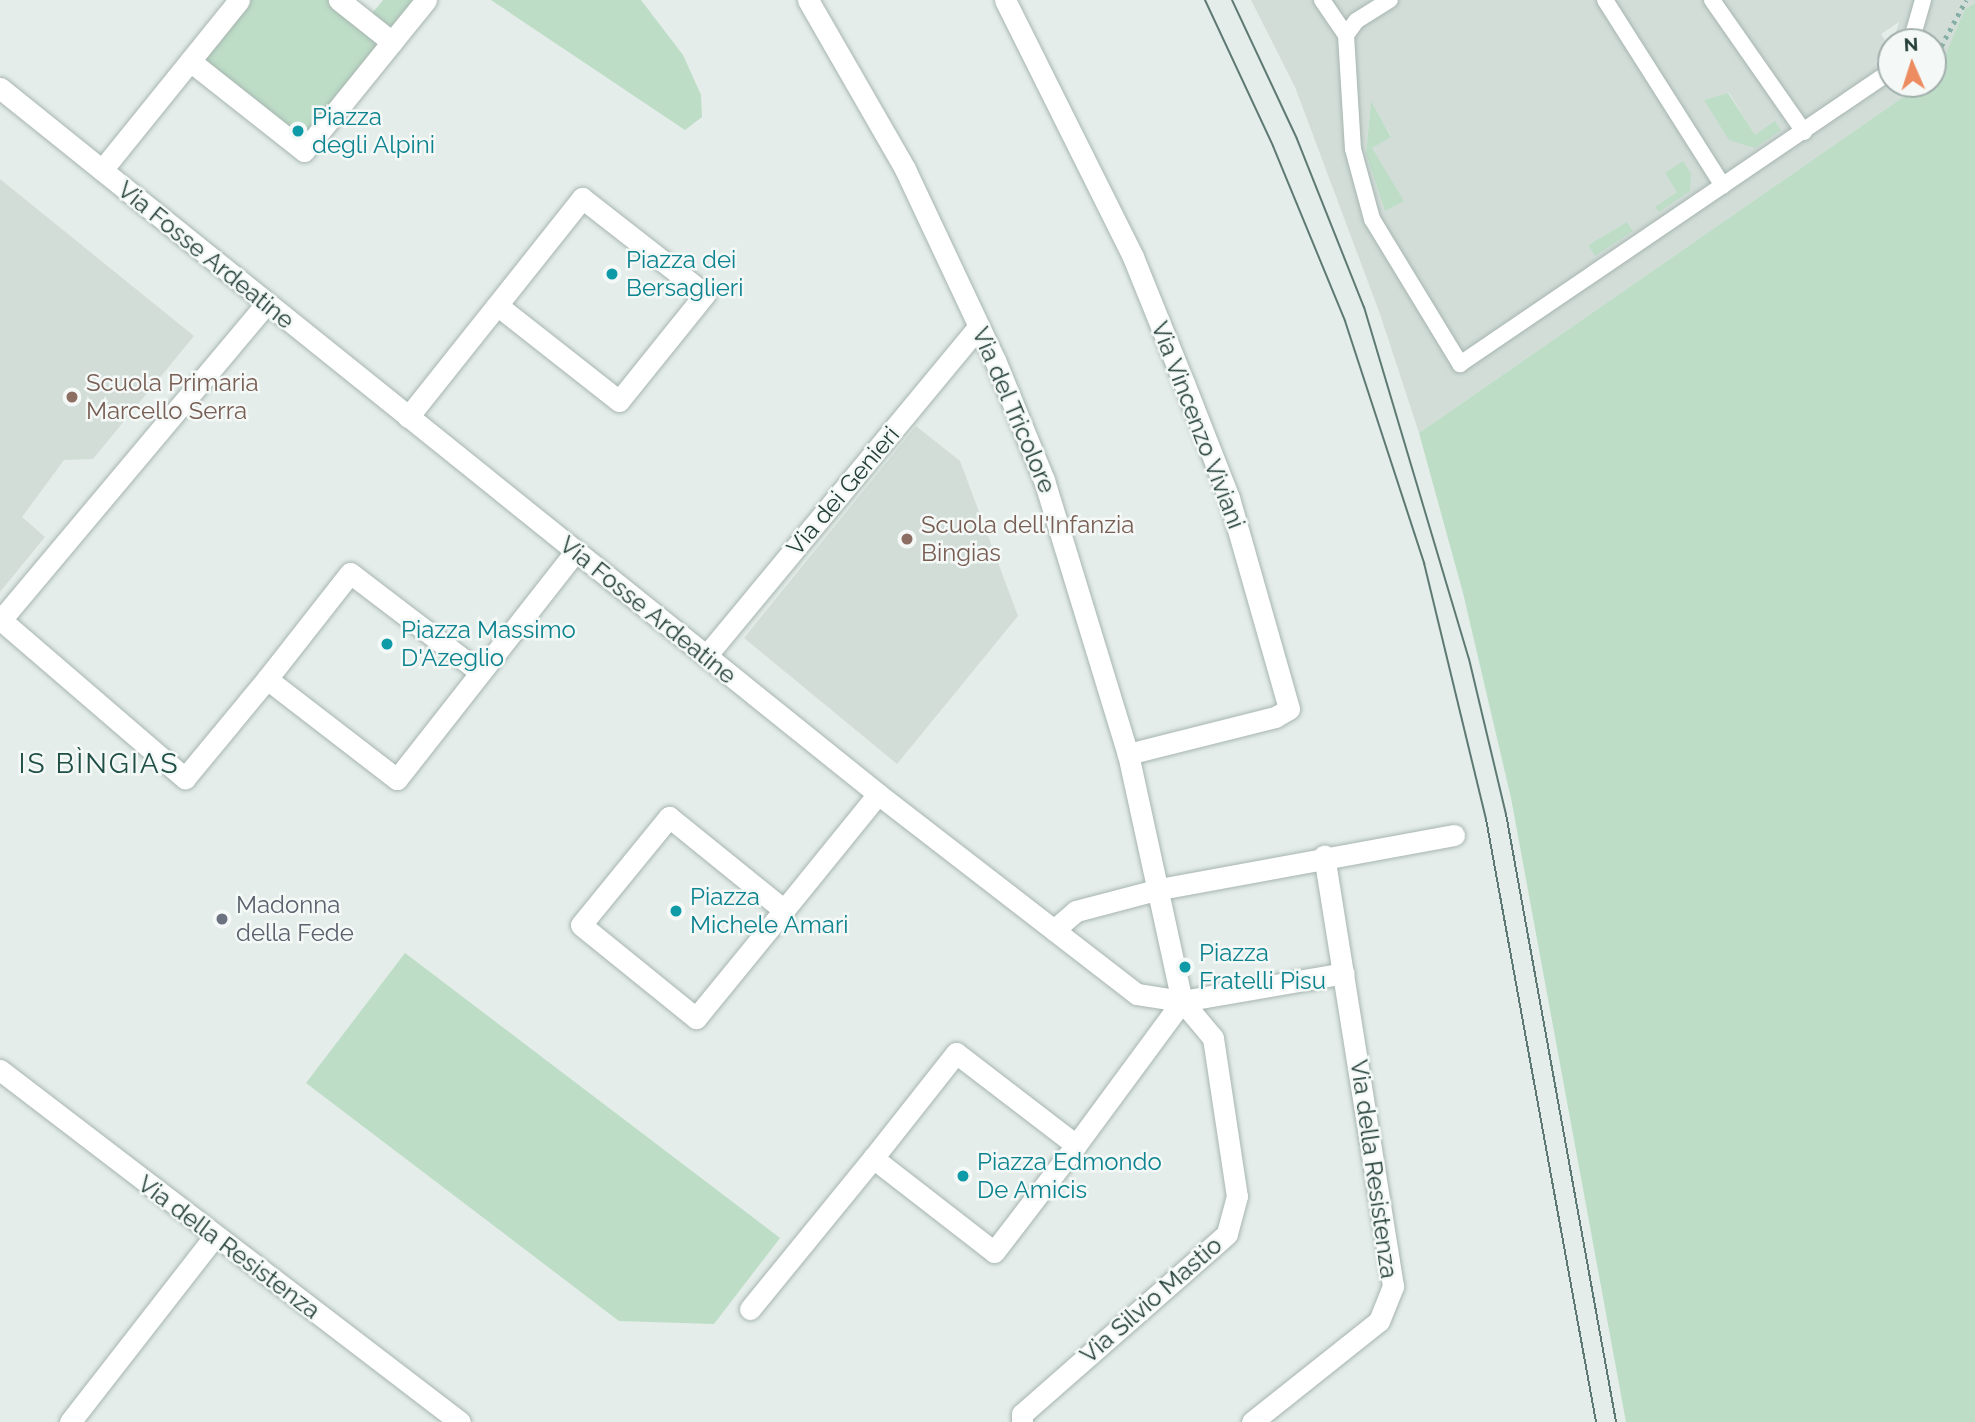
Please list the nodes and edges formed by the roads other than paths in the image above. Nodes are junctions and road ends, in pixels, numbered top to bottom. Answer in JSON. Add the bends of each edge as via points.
{"nodes":[{"id":1,"x":239,"y":0,"type":"edge"},
{"id":2,"x":339,"y":0,"type":"edge"},
{"id":3,"x":426,"y":0,"type":"edge"},
{"id":4,"x":808,"y":0,"type":"edge"},
{"id":5,"x":1006,"y":0,"type":"edge"},
{"id":6,"x":1322,"y":0,"type":"edge"},
{"id":7,"x":1391,"y":0,"type":"edge"},
{"id":8,"x":1605,"y":0,"type":"edge"},
{"id":9,"x":1712,"y":0,"type":"edge"},
{"id":10,"x":1916,"y":0,"type":"edge"},
{"id":11,"x":1923,"y":0,"type":"edge"},
{"id":12,"x":1936,"y":0,"type":"edge"},
{"id":13,"x":1917,"y":18,"type":"junction"},
{"id":14,"x":1914,"y":28,"type":"edge"},
{"id":15,"x":1346,"y":35,"type":"junction"},
{"id":16,"x":392,"y":42,"type":"junction"},
{"id":17,"x":190,"y":61,"type":"junction"},
{"id":18,"x":1877,"y":81,"type":"edge"},
{"id":19,"x":0,"y":88,"type":"edge"},
{"id":20,"x":1804,"y":132,"type":"junction"},
{"id":21,"x":102,"y":170,"type":"junction"},
{"id":22,"x":1723,"y":187,"type":"junction"},
{"id":23,"x":266,"y":304,"type":"junction"},
{"id":24,"x":497,"y":305,"type":"junction"},
{"id":25,"x":979,"y":326,"type":"junction"},
{"id":26,"x":408,"y":417,"type":"junction"},
{"id":27,"x":575,"y":552,"type":"junction"},
{"id":28,"x":1,"y":621,"type":"edge"},
{"id":29,"x":706,"y":656,"type":"junction"},
{"id":30,"x":480,"y":672,"type":"junction"},
{"id":31,"x":267,"y":679,"type":"junction"},
{"id":32,"x":1128,"y":754,"type":"junction"},
{"id":33,"x":878,"y":794,"type":"junction"},
{"id":34,"x":1454,"y":835,"type":"dead end"},
{"id":35,"x":1324,"y":855,"type":"junction"},
{"id":36,"x":1160,"y":889,"type":"junction"},
{"id":37,"x":784,"y":910,"type":"junction"},
{"id":38,"x":1054,"y":930,"type":"junction"},
{"id":39,"x":1344,"y":973,"type":"junction"},
{"id":40,"x":1182,"y":1001,"type":"junction"},
{"id":41,"x":0,"y":1070,"type":"edge"},
{"id":42,"x":1076,"y":1145,"type":"junction"},
{"id":43,"x":873,"y":1158,"type":"junction"},
{"id":44,"x":215,"y":1236,"type":"junction"},
{"id":45,"x":750,"y":1309,"type":"dead end"},
{"id":46,"x":70,"y":1422,"type":"edge"},
{"id":47,"x":460,"y":1422,"type":"edge"},
{"id":48,"x":1021,"y":1422,"type":"edge"},
{"id":49,"x":1252,"y":1422,"type":"edge"}],
"edges":[{"from":1,"to":17,"type":"street"},
{"from":2,"to":16,"type":"street"},
{"from":3,"to":16,"type":"street"},
{"from":4,"to":25,"type":"street","name":"Via del Tricolore","via":[[905,169]]},
{"from":5,"to":32,"type":"street","name":"Via Vincenzo Viviani","via":[[1127,245],[1184,383],[1229,498],[1289,709],[1275,717]]},
{"from":6,"to":15,"type":"lane"},
{"from":7,"to":15,"type":"lane","via":[[1356,22]]},
{"from":8,"to":22,"type":"lane"},
{"from":9,"to":20,"type":"lane"},
{"from":10,"to":13,"type":"lane"},
{"from":11,"to":13,"type":"lane"},
{"from":12,"to":13,"type":"lane"},
{"from":13,"to":14,"type":"lane"},
{"from":15,"to":22,"type":"lane","via":[[1353,149],[1360,186],[1372,219],[1460,364]]},
{"from":16,"to":17,"type":"street","via":[[304,151]]},
{"from":17,"to":21,"type":"street"},
{"from":18,"to":20,"type":"lane"},
{"from":19,"to":21,"type":"street","name":"Via Fosse Ardeatine"},
{"from":20,"to":22,"type":"lane"},
{"from":21,"to":23,"type":"street","name":"Via Fosse Ardeatine"},
{"from":23,"to":26,"type":"street","name":"Via Fosse Ardeatine"},
{"from":23,"to":28,"type":"street"},
{"from":24,"to":24,"type":"street","via":[[619,401],[705,294],[582,198]]},
{"from":24,"to":26,"type":"street"},
{"from":25,"to":29,"type":"street","name":"Via dei Genieri"},
{"from":25,"to":32,"type":"street","name":"Via del Tricolore","via":[[1030,440],[1062,530]]},
{"from":26,"to":27,"type":"street","name":"Via Fosse Ardeatine"},
{"from":27,"to":29,"type":"street","name":"Via Fosse Ardeatine"},
{"from":27,"to":30,"type":"street"},
{"from":28,"to":31,"type":"street","via":[[185,778]]},
{"from":29,"to":33,"type":"street","name":"Via Fosse Ardeatine"},
{"from":30,"to":31,"type":"street","via":[[350,573]]},
{"from":30,"to":31,"type":"street","via":[[397,779]]},
{"from":32,"to":36,"type":"street","name":"Via del Tricolore"},
{"from":33,"to":37,"type":"street"},
{"from":33,"to":38,"type":"street","name":"Via Fosse Ardeatine"},
{"from":34,"to":35,"type":"street"},
{"from":35,"to":36,"type":"street"},
{"from":35,"to":39,"type":"street","name":"Via della Resistenza"},
{"from":36,"to":38,"type":"street","via":[[1076,911]]},
{"from":36,"to":40,"type":"street"},
{"from":37,"to":37,"type":"street","via":[[669,817],[581,925],[696,1018]]},
{"from":38,"to":40,"type":"street","name":"Via Fosse Ardeatine","via":[[1137,995]]},
{"from":39,"to":40,"type":"street","name":"Via Fosse Ardeatine"},
{"from":39,"to":49,"type":"street","name":"Via della Resistenza","via":[[1394,1286],[1380,1321]]},
{"from":40,"to":42,"type":"street"},
{"from":40,"to":48,"type":"street","name":"Via Silvio Mastio","via":[[1213,1038],[1237,1196],[1227,1234],[1022,1414]]},
{"from":41,"to":44,"type":"street","name":"Via della Resistenza"},
{"from":42,"to":43,"type":"street","via":[[956,1053]]},
{"from":42,"to":43,"type":"street","via":[[994,1252]]},
{"from":43,"to":45,"type":"street"},
{"from":44,"to":46,"type":"street"},
{"from":44,"to":47,"type":"street","name":"Via della Resistenza"}]}
